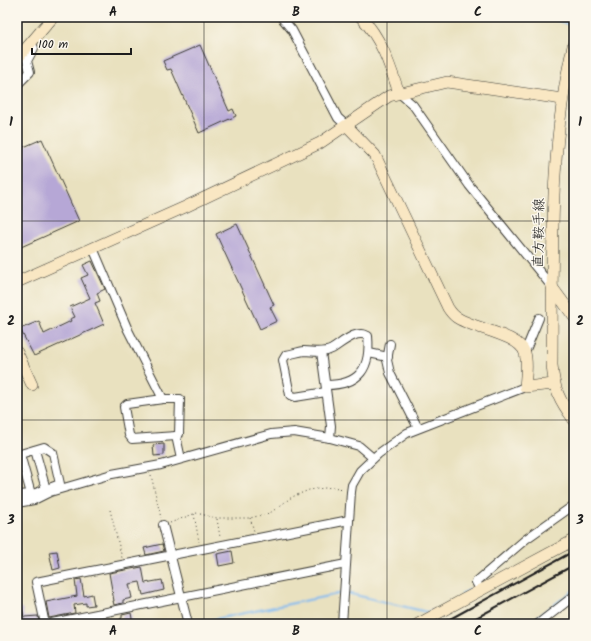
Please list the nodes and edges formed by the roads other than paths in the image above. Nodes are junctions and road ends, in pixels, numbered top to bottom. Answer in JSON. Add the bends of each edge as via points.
{"nodes":[{"id":1,"x":53,"y":17,"type":"edge"},
{"id":2,"x":281,"y":17,"type":"edge"},
{"id":3,"x":361,"y":17,"type":"edge"},
{"id":4,"x":31,"y":42,"type":"junction"},
{"id":5,"x":574,"y":42,"type":"edge"},
{"id":6,"x":17,"y":59,"type":"edge"},
{"id":7,"x":17,"y":85,"type":"edge"},
{"id":8,"x":399,"y":93,"type":"junction"},
{"id":9,"x":562,"y":99,"type":"junction"},
{"id":10,"x":347,"y":126,"type":"junction"},
{"id":11,"x":93,"y":248,"type":"junction"},
{"id":12,"x":17,"y":282,"type":"edge"},
{"id":13,"x":552,"y":287,"type":"junction"},
{"id":14,"x":574,"y":317,"type":"edge"},
{"id":15,"x":539,"y":318,"type":"dead end"},
{"id":16,"x":390,"y":344,"type":"dead end"},
{"id":17,"x":17,"y":352,"type":"edge"},
{"id":18,"x":321,"y":352,"type":"junction"},
{"id":19,"x":525,"y":352,"type":"junction"},
{"id":20,"x":368,"y":353,"type":"junction"},
{"id":21,"x":388,"y":357,"type":"junction"},
{"id":22,"x":554,"y":384,"type":"junction"},
{"id":23,"x":32,"y":385,"type":"dead end"},
{"id":24,"x":525,"y":387,"type":"junction"},
{"id":25,"x":326,"y":389,"type":"junction"},
{"id":26,"x":163,"y":399,"type":"junction"},
{"id":27,"x":574,"y":420,"type":"edge"},
{"id":28,"x":418,"y":428,"type":"junction"},
{"id":29,"x":176,"y":436,"type":"junction"},
{"id":30,"x":330,"y":438,"type":"junction"},
{"id":31,"x":35,"y":450,"type":"junction"},
{"id":32,"x":18,"y":455,"type":"edge"},
{"id":33,"x":373,"y":458,"type":"junction"},
{"id":34,"x":181,"y":459,"type":"junction"},
{"id":35,"x":46,"y":491,"type":"junction"},
{"id":36,"x":31,"y":494,"type":"junction"},
{"id":37,"x":17,"y":495,"type":"edge"},
{"id":38,"x":17,"y":503,"type":"edge"},
{"id":39,"x":574,"y":505,"type":"edge"},
{"id":40,"x":349,"y":520,"type":"junction"},
{"id":41,"x":163,"y":525,"type":"road end"},
{"id":42,"x":574,"y":540,"type":"edge"},
{"id":43,"x":170,"y":555,"type":"junction"},
{"id":44,"x":346,"y":564,"type":"junction"},
{"id":45,"x":481,"y":591,"type":"junction"},
{"id":46,"x":574,"y":596,"type":"edge"},
{"id":47,"x":181,"y":597,"type":"junction"},
{"id":48,"x":46,"y":624,"type":"edge"},
{"id":49,"x":188,"y":624,"type":"edge"},
{"id":50,"x":342,"y":624,"type":"edge"},
{"id":51,"x":418,"y":624,"type":"edge"},
{"id":52,"x":538,"y":624,"type":"edge"}],
"edges":[{"from":1,"to":4,"type":"street"},
{"from":2,"to":10,"type":"street","via":[[292,30],[338,118]]},
{"from":3,"to":8,"type":"street","via":[[380,43],[390,63]]},
{"from":4,"to":6,"type":"street"},
{"from":4,"to":7,"type":"street","via":[[34,48],[27,61],[30,72]]},
{"from":5,"to":9,"type":"street","name":"直方鞍手線"},
{"from":8,"to":9,"type":"street","via":[[447,82]]},
{"from":8,"to":10,"type":"street","via":[[389,96]]},
{"from":8,"to":13,"type":"street","via":[[413,105],[469,185]]},
{"from":9,"to":13,"type":"street","name":"直方鞍手線","via":[[554,195]]},
{"from":10,"to":11,"type":"street","via":[[280,163]]},
{"from":10,"to":19,"type":"street","via":[[375,155],[448,308],[456,317],[466,322],[510,338]]},
{"from":11,"to":12,"type":"street"},
{"from":11,"to":26,"type":"street","via":[[128,330]]},
{"from":13,"to":14,"type":"street"},
{"from":13,"to":22,"type":"street","name":"直方鞍手線"},
{"from":15,"to":19,"type":"street"},
{"from":16,"to":21,"type":"street"},
{"from":17,"to":23,"type":"street"},
{"from":18,"to":20,"type":"street","via":[[364,333],[368,336]]},
{"from":18,"to":25,"type":"street"},
{"from":18,"to":25,"type":"street","via":[[305,351],[286,355],[283,360],[290,395],[296,397]]},
{"from":19,"to":24,"type":"street"},
{"from":20,"to":21,"type":"street"},
{"from":20,"to":25,"type":"street","via":[[365,366],[351,382]]},
{"from":21,"to":28,"type":"street","via":[[390,373]]},
{"from":22,"to":24,"type":"street"},
{"from":22,"to":27,"type":"street","name":"直方鞍手線","via":[[561,402]]},
{"from":24,"to":28,"type":"street"},
{"from":25,"to":30,"type":"street"},
{"from":26,"to":29,"type":"street","via":[[180,398],[179,434]]},
{"from":26,"to":29,"type":"street","via":[[127,404],[124,407],[129,435],[132,439]]},
{"from":28,"to":33,"type":"street","via":[[401,436]]},
{"from":29,"to":34,"type":"street"},
{"from":30,"to":33,"type":"street","via":[[359,446]]},
{"from":30,"to":34,"type":"street","via":[[294,432],[271,434]]},
{"from":31,"to":32,"type":"street"},
{"from":31,"to":35,"type":"street"},
{"from":31,"to":35,"type":"street","via":[[44,447],[53,453],[60,484]]},
{"from":32,"to":36,"type":"street"},
{"from":33,"to":40,"type":"street","via":[[360,470],[352,486]]},
{"from":34,"to":35,"type":"street"},
{"from":35,"to":36,"type":"street"},
{"from":35,"to":38,"type":"street","via":[[34,500]]},
{"from":36,"to":37,"type":"street"},
{"from":39,"to":45,"type":"street","via":[[526,539],[476,582]]},
{"from":40,"to":43,"type":"street"},
{"from":40,"to":44,"type":"street"},
{"from":41,"to":43,"type":"street"},
{"from":42,"to":45,"type":"street"},
{"from":43,"to":47,"type":"street"},
{"from":43,"to":48,"type":"street","via":[[36,582]]},
{"from":44,"to":47,"type":"street"},
{"from":44,"to":50,"type":"street"},
{"from":45,"to":51,"type":"street"},
{"from":46,"to":52,"type":"street"},
{"from":47,"to":48,"type":"street"},
{"from":47,"to":49,"type":"street"}]}
